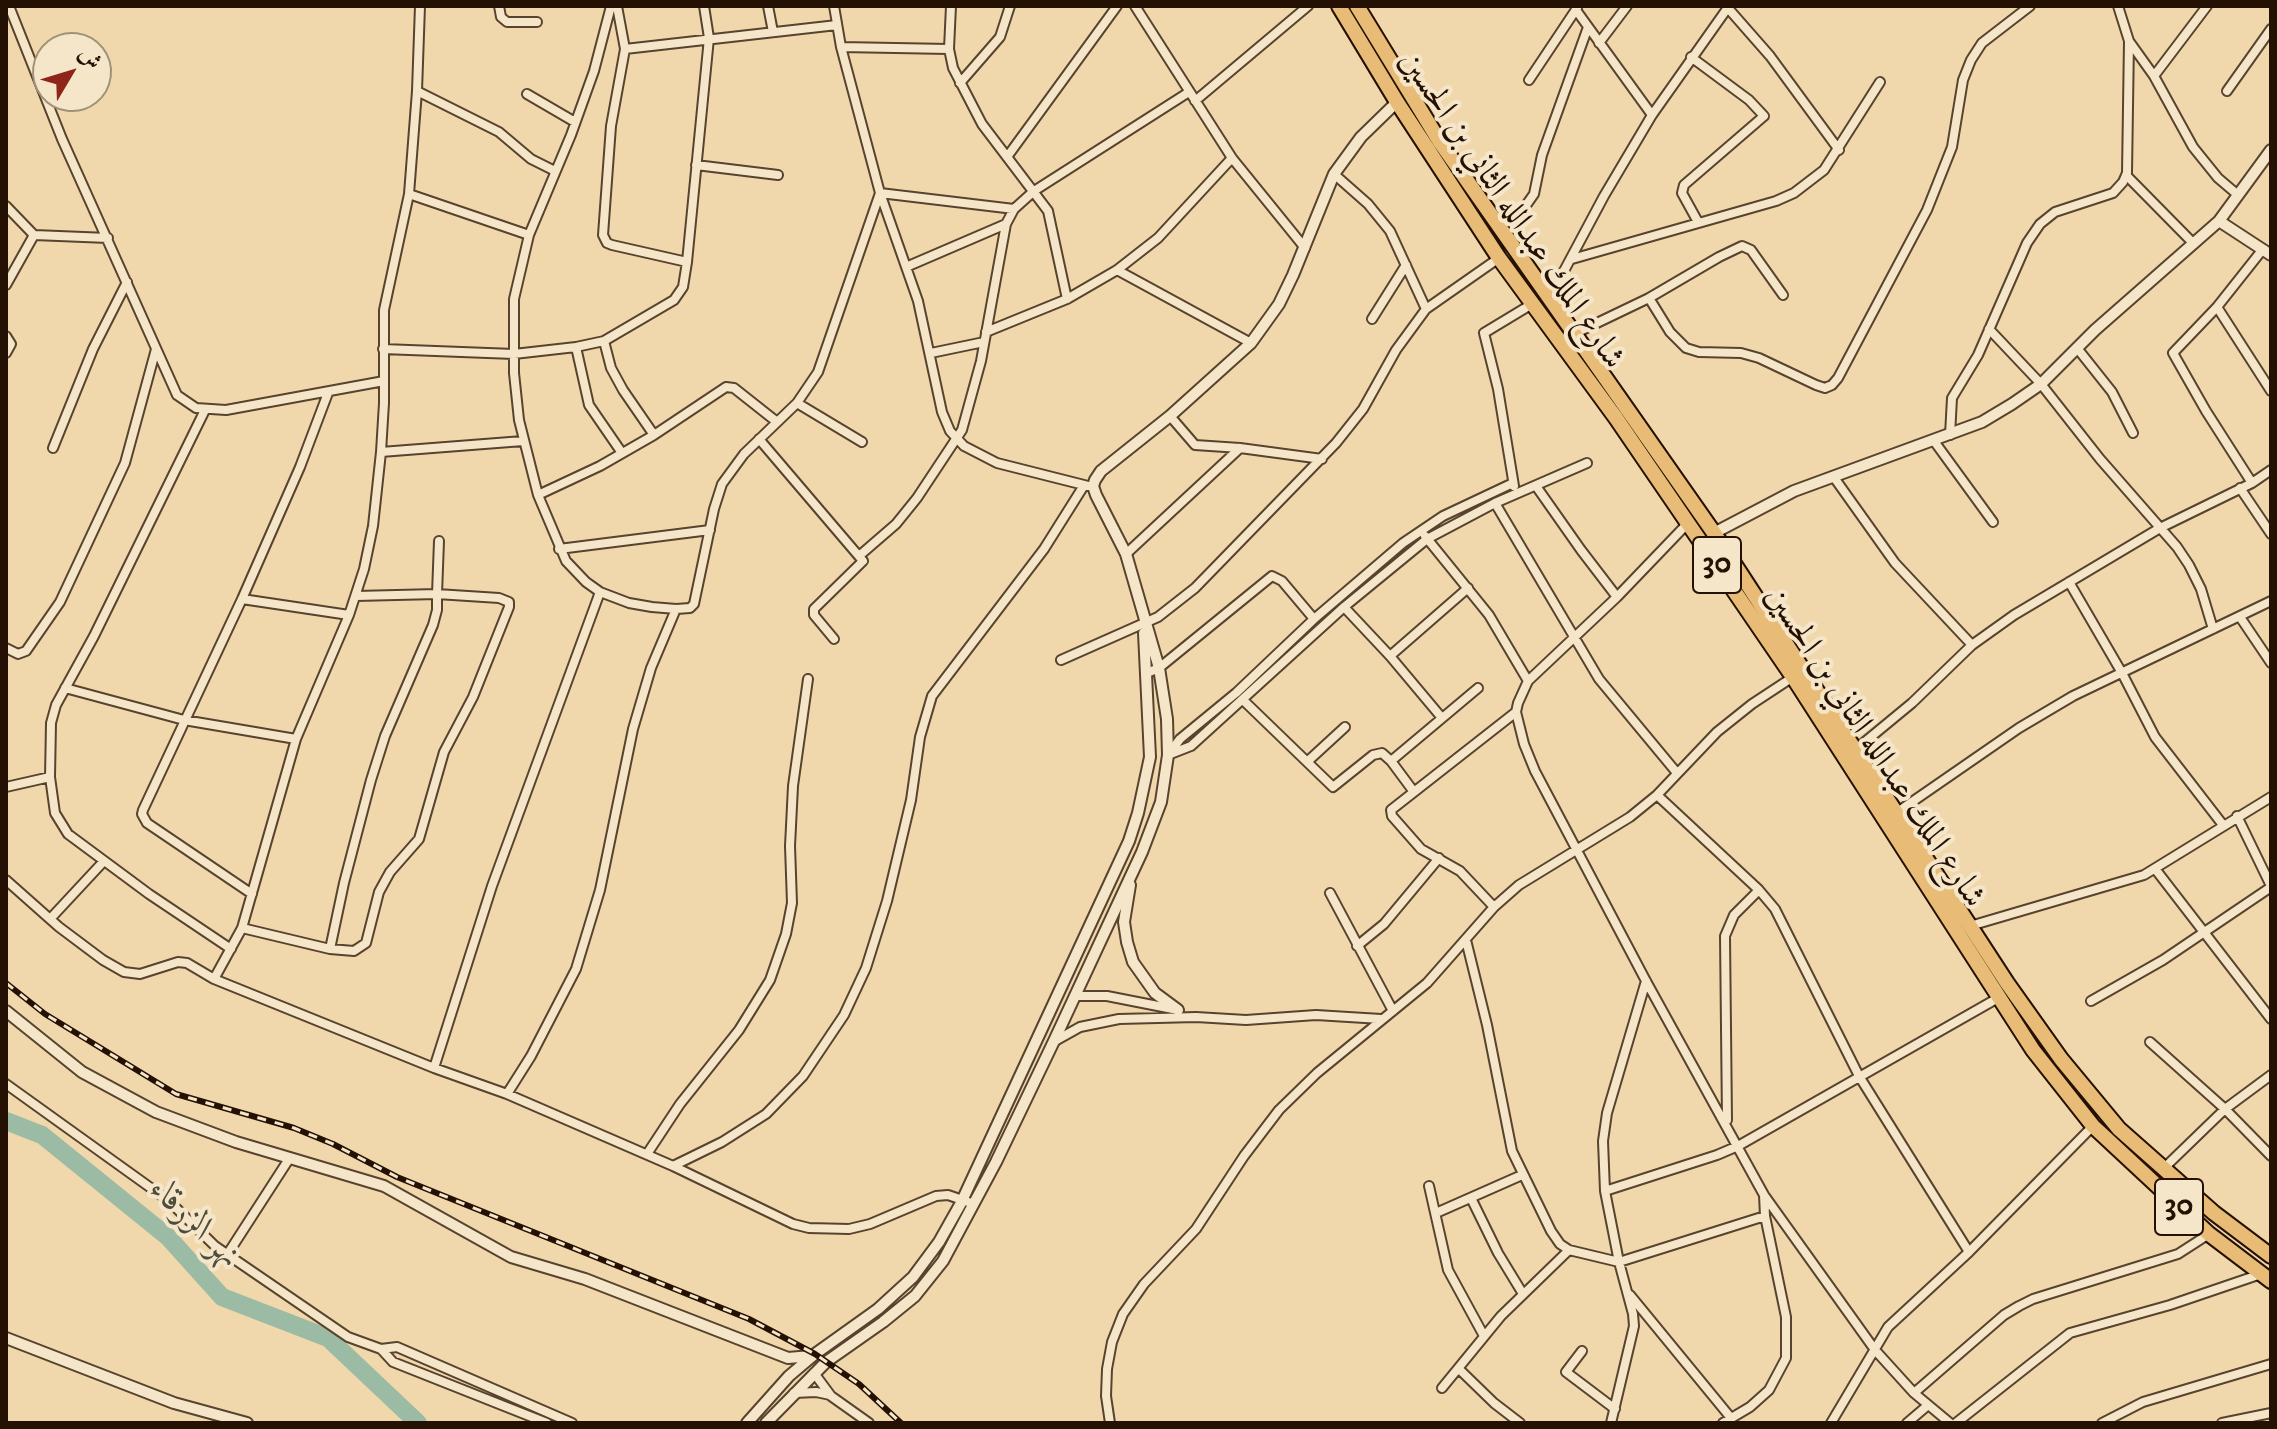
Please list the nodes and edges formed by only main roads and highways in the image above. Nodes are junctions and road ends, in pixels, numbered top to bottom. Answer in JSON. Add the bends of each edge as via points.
{"nodes":[{"id":1,"x":1339,"y":6,"type":"edge"},
{"id":2,"x":1361,"y":7,"type":"edge"},
{"id":3,"x":1927,"y":872,"type":"junction"},
{"id":4,"x":1948,"y":905,"type":"junction"},
{"id":5,"x":2271,"y":1256,"type":"edge"},
{"id":6,"x":2266,"y":1278,"type":"edge"}],
"edges":[{"from":1,"to":3,"type":"main road","name":"شارع الملك عبدالله الثاني بن الحسين","number":"30","via":[[1499,258]]},
{"from":2,"to":3,"type":"main road","name":"شارع الملك عبدالله الثاني بن الحسين","number":"30","via":[[1418,109],[1714,533],[1896,813]]},
{"from":3,"to":4,"type":"main road","name":"شارع الملك عبدالله الثاني بن الحسين","number":"30"},
{"from":4,"to":5,"type":"main road","name":"شارع الملك عبدالله الثاني بن الحسين","number":"30","via":[[1970,926],[2098,1107],[2214,1213]]},
{"from":4,"to":6,"type":"main road","name":"شارع الملك عبدالله الثاني بن الحسين","number":"30","via":[[1998,998],[2093,1126],[2209,1234]]}]}
